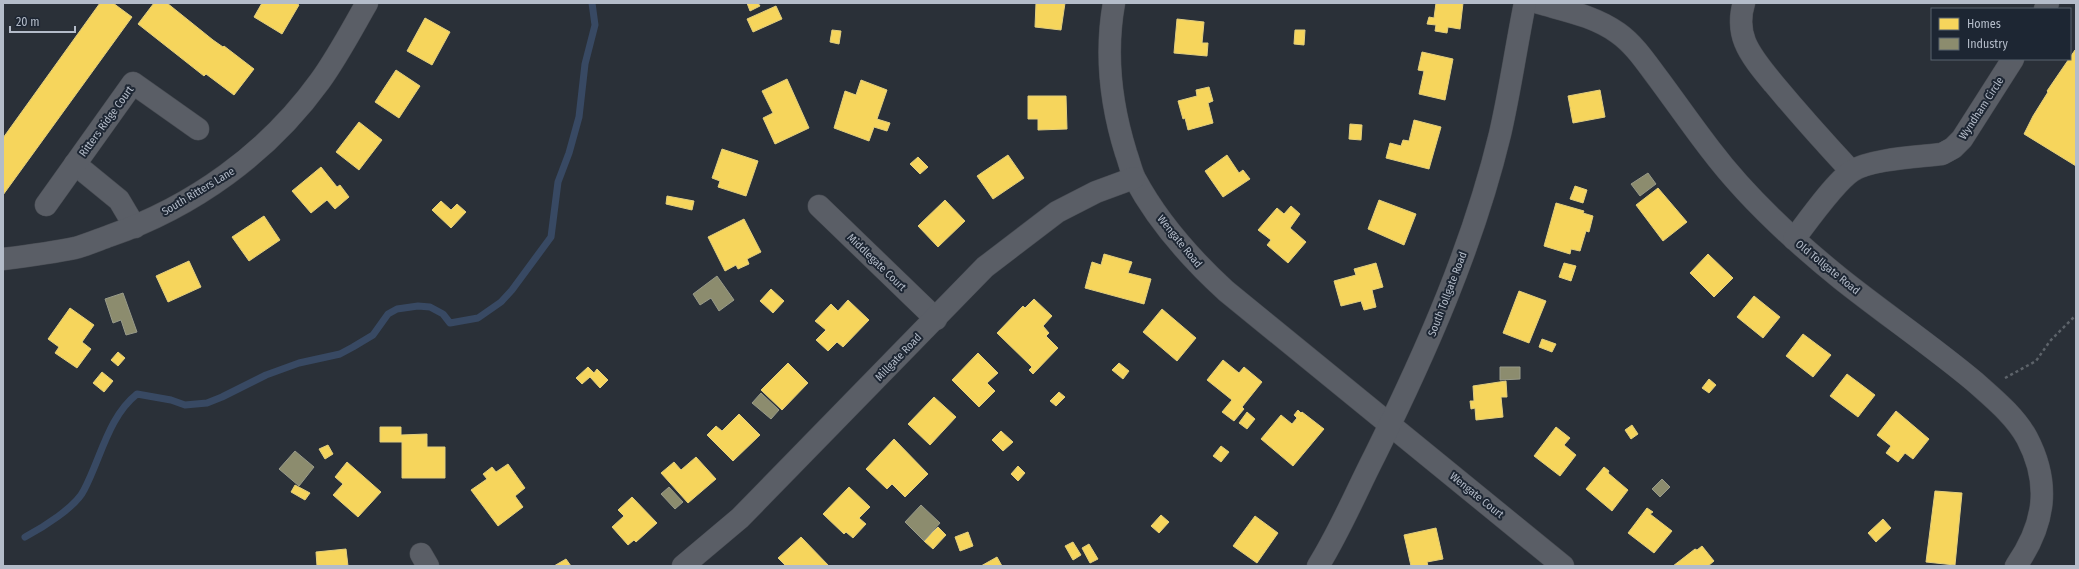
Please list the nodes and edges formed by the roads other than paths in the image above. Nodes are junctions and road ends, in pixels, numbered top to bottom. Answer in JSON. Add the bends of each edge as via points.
{"nodes":[{"id":1,"x":367,"y":3,"type":"edge"},
{"id":2,"x":1114,"y":3,"type":"edge"},
{"id":3,"x":1525,"y":3,"type":"edge"},
{"id":4,"x":1539,"y":3,"type":"edge"},
{"id":5,"x":1744,"y":3,"type":"edge"},
{"id":6,"x":2012,"y":60,"type":"edge"},
{"id":7,"x":198,"y":129,"type":"dead end"},
{"id":8,"x":75,"y":164,"type":"junction"},
{"id":9,"x":1852,"y":171,"type":"junction"},
{"id":10,"x":1134,"y":178,"type":"junction"},
{"id":11,"x":46,"y":205,"type":"dead end"},
{"id":12,"x":819,"y":206,"type":"dead end"},
{"id":13,"x":135,"y":227,"type":"junction"},
{"id":14,"x":1794,"y":239,"type":"junction"},
{"id":15,"x":3,"y":259,"type":"edge"},
{"id":16,"x":936,"y":319,"type":"junction"},
{"id":17,"x":1390,"y":424,"type":"junction"},
{"id":18,"x":683,"y":566,"type":"edge"},
{"id":19,"x":1318,"y":566,"type":"edge"},
{"id":20,"x":1563,"y":566,"type":"edge"},
{"id":21,"x":2016,"y":566,"type":"edge"}],
"edges":[{"from":1,"to":13,"type":"street","name":"South Ritters Lane","via":[[320,81],[289,119],[257,152],[224,178]]},
{"from":2,"to":10,"type":"street","name":"Wengate Road","via":[[1110,62],[1113,101]]},
{"from":3,"to":17,"type":"street","name":"South Tollgate Road","via":[[1500,134],[1480,205],[1436,326]]},
{"from":4,"to":14,"type":"street","name":"Old Tollgate Road","via":[[1596,20],[1619,34],[1640,54],[1711,151],[1753,200]]},
{"from":5,"to":9,"type":"street","via":[[1741,28],[1745,42],[1753,55],[1799,115]]},
{"from":6,"to":9,"type":"street","name":"Wyndham Circle","via":[[1962,139],[1953,148],[1942,154],[1868,164]]},
{"from":7,"to":8,"type":"street","name":"Ritters Ridge Court","via":[[133,82]]},
{"from":8,"to":11,"type":"street","name":"Ritters Ridge Court"},
{"from":8,"to":13,"type":"street","name":"Ritters Ridge Court","via":[[119,200]]},
{"from":9,"to":14,"type":"street","name":"Wyndham Circle"},
{"from":10,"to":16,"type":"street","name":"Millgate Road","via":[[1096,192],[1057,212],[985,267]]},
{"from":10,"to":17,"type":"street","name":"Wengate Road","via":[[1164,225],[1193,261],[1226,291]]},
{"from":12,"to":16,"type":"street","name":"Middlegate Court"},
{"from":13,"to":15,"type":"street","name":"South Ritters Lane","via":[[76,248]]},
{"from":14,"to":21,"type":"street","name":"Old Tollgate Road","via":[[2002,405],[2026,436],[2038,463],[2042,491],[2041,515],[2032,542]]},
{"from":16,"to":18,"type":"street","name":"Millgate Road","via":[[740,518]]},
{"from":17,"to":19,"type":"street","name":"South Tollgate Road"},
{"from":17,"to":20,"type":"street","name":"Wengate Court"}]}
